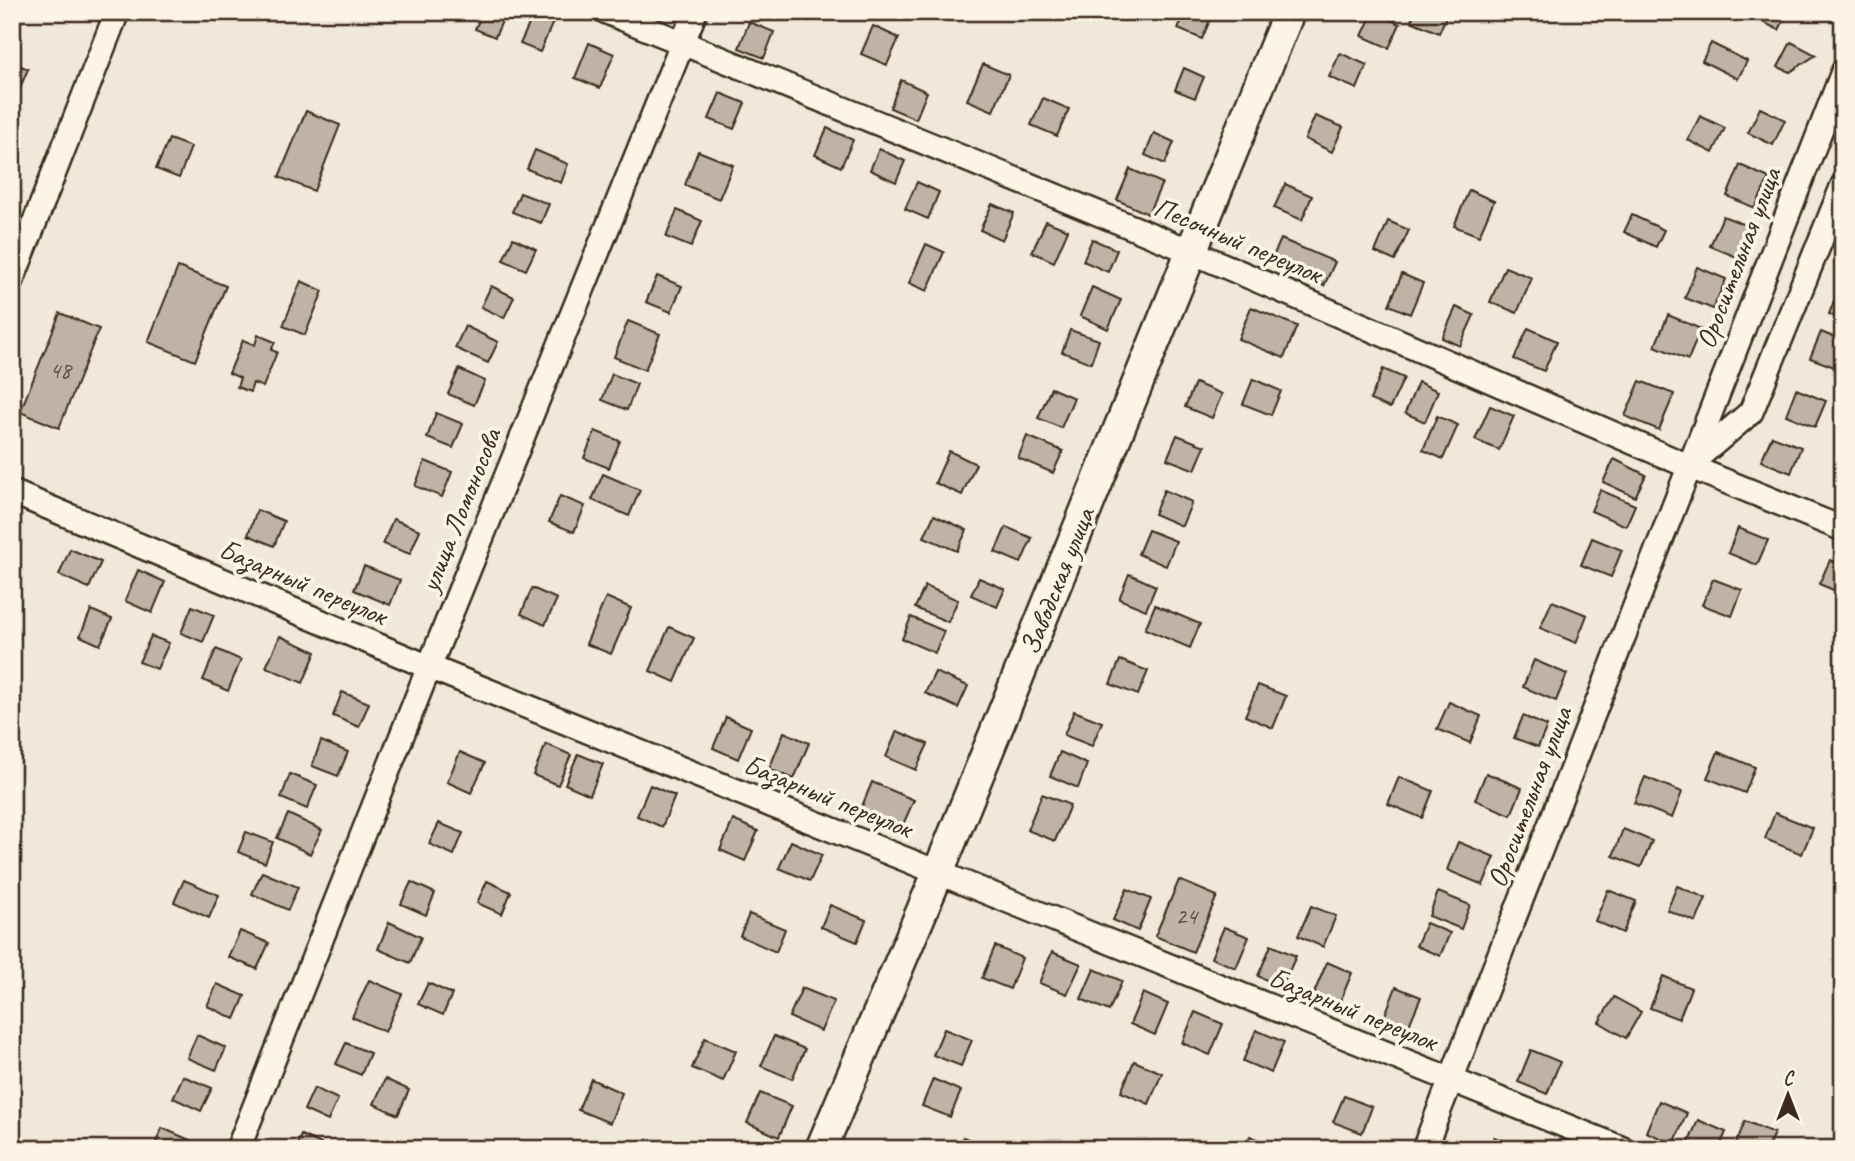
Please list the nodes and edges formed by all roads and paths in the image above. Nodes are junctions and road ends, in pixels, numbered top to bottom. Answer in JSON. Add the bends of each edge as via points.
{"nodes":[{"id":1,"x":117,"y":12,"type":"edge"},
{"id":2,"x":607,"y":12,"type":"edge"},
{"id":3,"x":695,"y":12,"type":"edge"},
{"id":4,"x":1289,"y":12,"type":"edge"},
{"id":5,"x":682,"y":44,"type":"junction"},
{"id":6,"x":1843,"y":72,"type":"edge"},
{"id":7,"x":1843,"y":185,"type":"edge"},
{"id":8,"x":1191,"y":251,"type":"junction"},
{"id":9,"x":12,"y":280,"type":"edge"},
{"id":10,"x":1688,"y":466,"type":"junction"},
{"id":11,"x":12,"y":492,"type":"edge"},
{"id":12,"x":1843,"y":529,"type":"edge"},
{"id":13,"x":429,"y":667,"type":"junction"},
{"id":14,"x":938,"y":873,"type":"junction"},
{"id":15,"x":1451,"y":1081,"type":"junction"},
{"id":16,"x":238,"y":1149,"type":"edge"},
{"id":17,"x":821,"y":1149,"type":"edge"},
{"id":18,"x":1424,"y":1149,"type":"edge"},
{"id":19,"x":1623,"y":1149,"type":"edge"}],
"edges":[{"from":1,"to":9,"type":"street"},
{"from":2,"to":5,"type":"street","name":"Песочный переулок"},
{"from":3,"to":5,"type":"street","name":"улица Ломоносова"},
{"from":4,"to":8,"type":"main road","name":"Заводская улица"},
{"from":5,"to":8,"type":"street","name":"Песочный переулок"},
{"from":5,"to":13,"type":"street","name":"улица Ломоносова"},
{"from":6,"to":10,"type":"street","name":"Оросительная улица"},
{"from":7,"to":10,"type":"street","name":"Оросительная улица","via":[[1751,412]]},
{"from":8,"to":10,"type":"street","name":"Песочный переулок"},
{"from":8,"to":14,"type":"main road","name":"Заводская улица"},
{"from":10,"to":12,"type":"street","name":"Песочный переулок"},
{"from":10,"to":15,"type":"street","name":"Оросительная улица"},
{"from":11,"to":13,"type":"street","name":"Базарный переулок"},
{"from":13,"to":14,"type":"street","name":"Базарный переулок"},
{"from":13,"to":16,"type":"street","name":"улица Ломоносова"},
{"from":14,"to":15,"type":"street","name":"Базарный переулок"},
{"from":14,"to":17,"type":"main road","name":"Заводская улица"},
{"from":15,"to":18,"type":"street","name":"Оросительная улица"},
{"from":15,"to":19,"type":"street","name":"Базарный переулок"}]}
